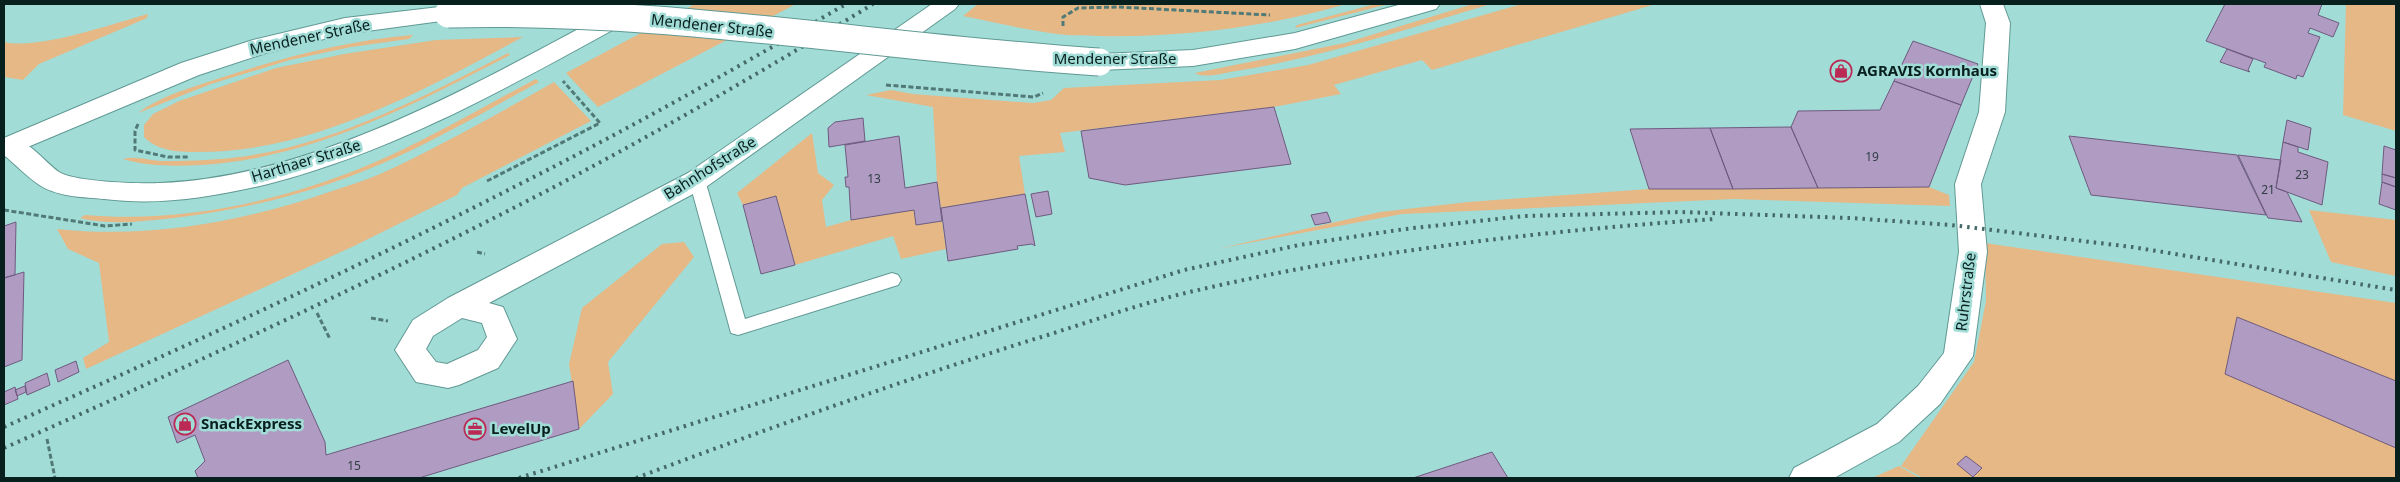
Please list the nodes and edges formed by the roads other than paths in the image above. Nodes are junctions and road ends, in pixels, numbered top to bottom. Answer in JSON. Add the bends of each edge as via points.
{"nodes":[{"id":1,"x":643,"y":4,"type":"edge"},
{"id":2,"x":947,"y":4,"type":"edge"},
{"id":3,"x":1428,"y":4,"type":"edge"},
{"id":4,"x":1992,"y":4,"type":"edge"},
{"id":5,"x":6,"y":145,"type":"edge"},
{"id":6,"x":696,"y":180,"type":"junction"},
{"id":7,"x":892,"y":280,"type":"dead end"},
{"id":8,"x":458,"y":306,"type":"dead end"},
{"id":9,"x":1804,"y":478,"type":"edge"}],
"edges":[{"from":1,"to":5,"type":"street","name":"Harthaer Straße","via":[[408,126],[340,154],[272,174],[204,188],[151,193],[64,185],[52,180]]},
{"from":2,"to":6,"type":"street","name":"Bahnhofstraße"},
{"from":3,"to":5,"type":"street","name":"Mendener Straße","bridge":true,"via":[[1295,41],[1192,58],[1099,62],[1051,60],[606,15],[448,14],[345,26],[261,46],[155,83]]},
{"from":4,"to":9,"type":"street","name":"Ruhrstraße","via":[[1998,23],[1992,112],[1968,184],[1973,252],[1958,356],[1929,395],[1888,433]]},
{"from":6,"to":7,"type":"lane","via":[[738,328]]},
{"from":6,"to":8,"type":"street","name":"Bahnhofstraße"}]}
